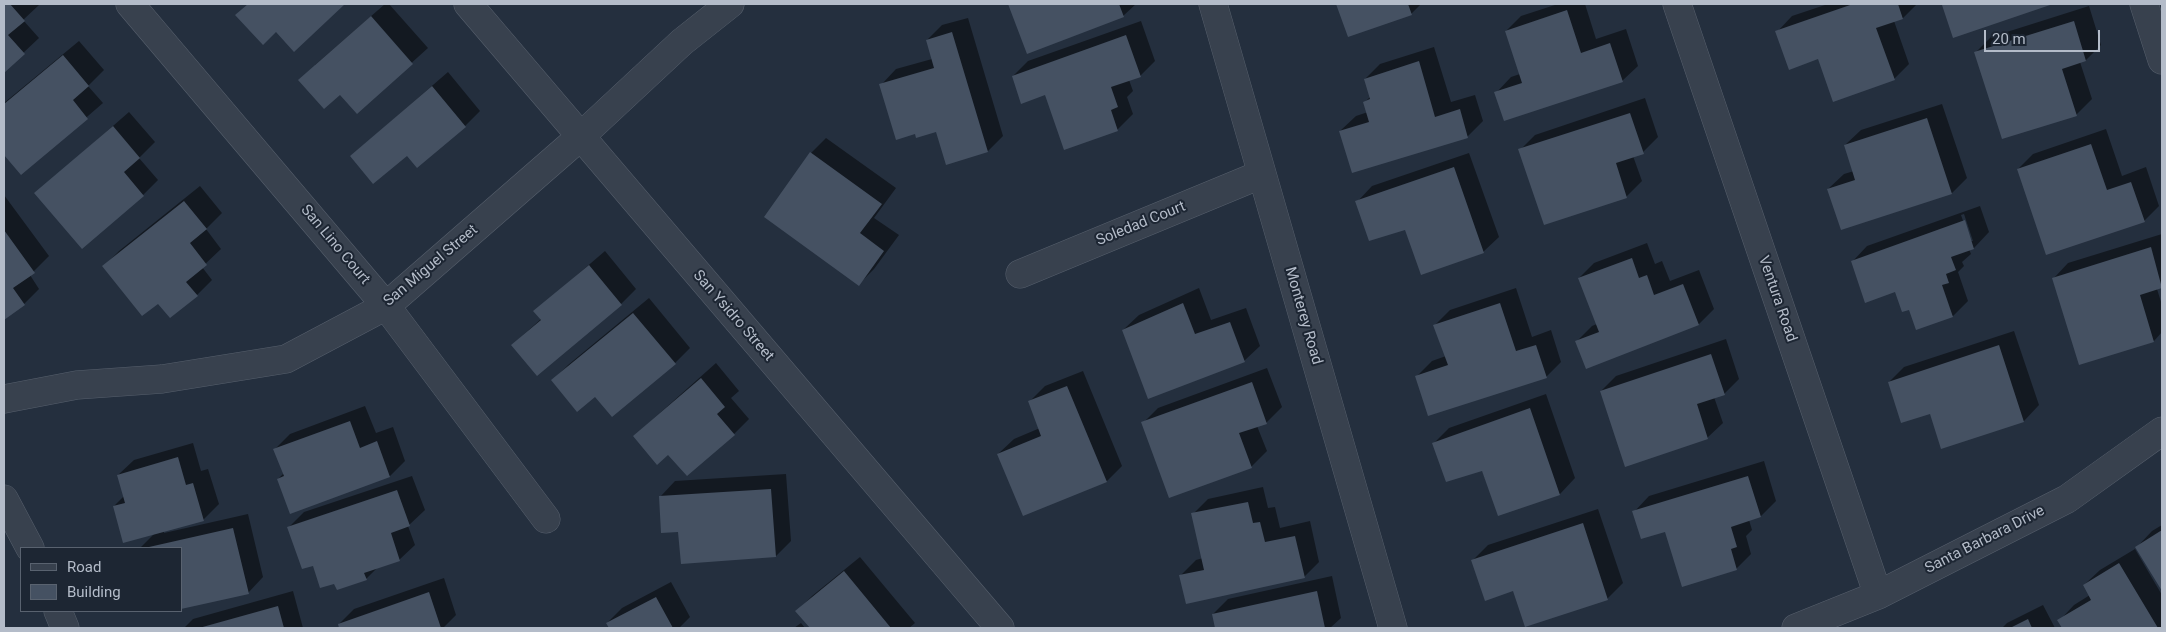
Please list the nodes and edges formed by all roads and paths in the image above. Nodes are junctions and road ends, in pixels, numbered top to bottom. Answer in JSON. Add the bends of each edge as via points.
{"nodes":[{"id":1,"x":130,"y":4,"type":"edge"},
{"id":2,"x":468,"y":4,"type":"edge"},
{"id":3,"x":730,"y":4,"type":"edge"},
{"id":4,"x":1213,"y":4,"type":"edge"},
{"id":5,"x":1677,"y":4,"type":"edge"},
{"id":6,"x":2144,"y":4,"type":"edge"},
{"id":7,"x":2162,"y":60,"type":"edge"},
{"id":8,"x":580,"y":137,"type":"junction"},
{"id":9,"x":1262,"y":174,"type":"junction"},
{"id":10,"x":1020,"y":274,"type":"dead end"},
{"id":11,"x":386,"y":306,"type":"junction"},
{"id":12,"x":4,"y":399,"type":"edge"},
{"id":13,"x":2162,"y":431,"type":"edge"},
{"id":14,"x":4,"y":499,"type":"edge"},
{"id":15,"x":546,"y":520,"type":"dead end"},
{"id":16,"x":29,"y":547,"type":"edge"},
{"id":17,"x":1878,"y":595,"type":"junction"},
{"id":18,"x":58,"y":612,"type":"edge"},
{"id":19,"x":65,"y":628,"type":"edge"},
{"id":20,"x":1000,"y":628,"type":"edge"},
{"id":21,"x":1393,"y":628,"type":"edge"},
{"id":22,"x":1796,"y":628,"type":"edge"}],
"edges":[{"from":1,"to":11,"type":"street","name":"San Lino Court"},
{"from":2,"to":8,"type":"street","name":"San Ysidro Street"},
{"from":3,"to":8,"type":"street","name":"San Miguel Street","via":[[682,42]]},
{"from":4,"to":9,"type":"street","name":"Monterey Road"},
{"from":5,"to":17,"type":"street","name":"Ventura Road"},
{"from":6,"to":7,"type":"street"},
{"from":8,"to":11,"type":"street","name":"San Miguel Street"},
{"from":8,"to":20,"type":"street","name":"San Ysidro Street"},
{"from":9,"to":10,"type":"street","name":"Soledad Court"},
{"from":9,"to":21,"type":"street","name":"Monterey Road"},
{"from":11,"to":12,"type":"street","name":"San Miguel Street","via":[[286,359],[162,379],[77,385]]},
{"from":11,"to":15,"type":"street","name":"San Lino Court"},
{"from":13,"to":17,"type":"street","name":"Santa Barbara Drive","via":[[2067,499]]},
{"from":14,"to":16,"type":"street"},
{"from":17,"to":22,"type":"street","name":"Santa Barbara Drive"},
{"from":18,"to":19,"type":"street"}]}
